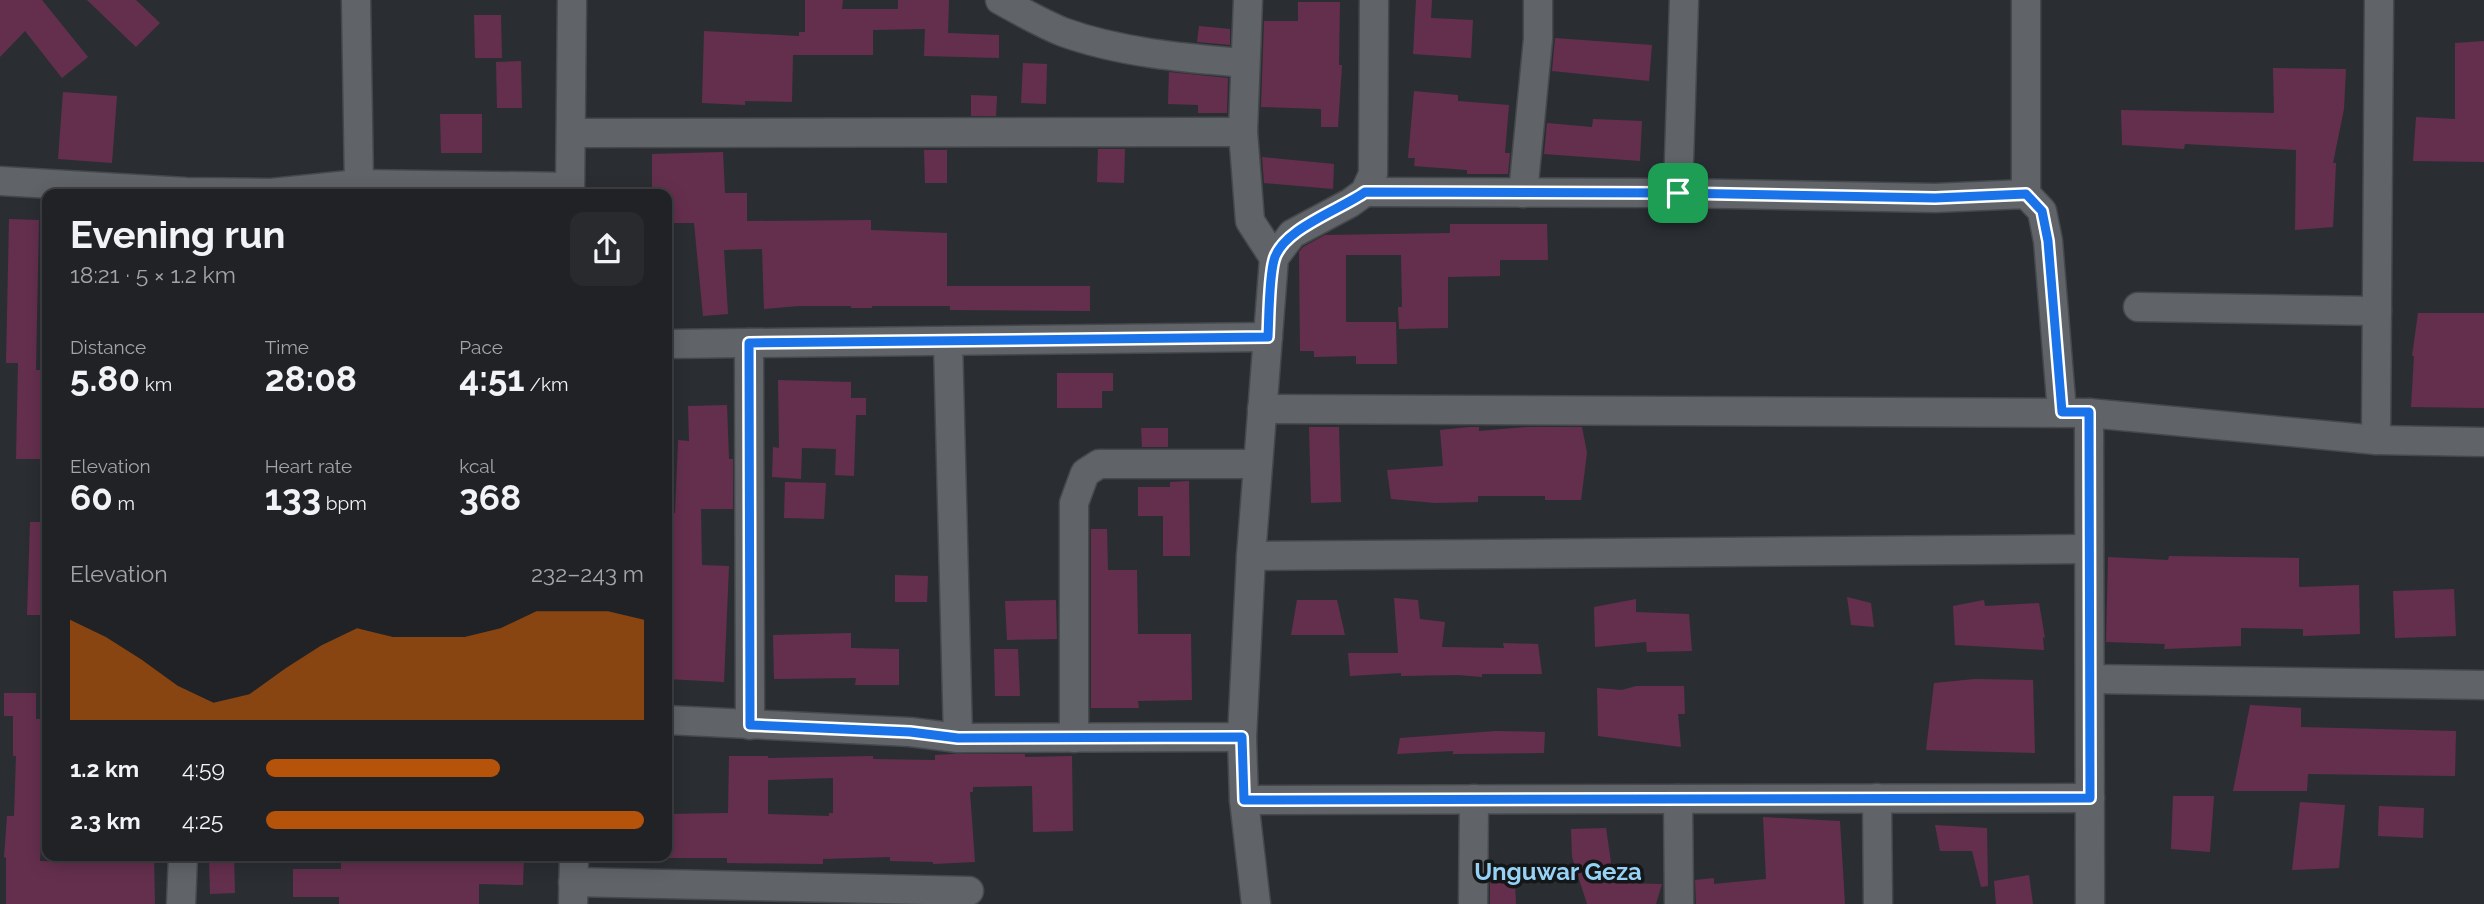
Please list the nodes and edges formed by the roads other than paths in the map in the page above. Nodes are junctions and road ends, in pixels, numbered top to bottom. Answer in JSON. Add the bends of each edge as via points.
{"nodes":[{"id":1,"x":356,"y":0,"type":"edge"},
{"id":2,"x":572,"y":0,"type":"edge"},
{"id":3,"x":1000,"y":0,"type":"edge"},
{"id":4,"x":1248,"y":0,"type":"edge"},
{"id":5,"x":1374,"y":0,"type":"edge"},
{"id":6,"x":1538,"y":0,"type":"edge"},
{"id":7,"x":1685,"y":0,"type":"edge"},
{"id":8,"x":2026,"y":0,"type":"edge"},
{"id":9,"x":2379,"y":0,"type":"edge"},
{"id":10,"x":1245,"y":64,"type":"junction"},
{"id":11,"x":1243,"y":132,"type":"junction"},
{"id":12,"x":572,"y":133,"type":"junction"},
{"id":13,"x":0,"y":181,"type":"edge"},
{"id":14,"x":359,"y":184,"type":"junction"},
{"id":15,"x":124,"y":189,"type":"edge"},
{"id":16,"x":310,"y":189,"type":"edge"},
{"id":17,"x":510,"y":189,"type":"edge"},
{"id":18,"x":570,"y":189,"type":"edge"},
{"id":19,"x":1365,"y":192,"type":"junction"},
{"id":20,"x":1523,"y":192,"type":"junction"},
{"id":21,"x":1678,"y":193,"type":"junction"},
{"id":22,"x":2026,"y":194,"type":"junction"},
{"id":23,"x":1274,"y":258,"type":"junction"},
{"id":24,"x":2138,"y":307,"type":"dead end"},
{"id":25,"x":2377,"y":311,"type":"junction"},
{"id":26,"x":1268,"y":337,"type":"junction"},
{"id":27,"x":948,"y":341,"type":"junction"},
{"id":28,"x":749,"y":343,"type":"junction"},
{"id":29,"x":672,"y":344,"type":"edge"},
{"id":30,"x":1262,"y":409,"type":"junction"},
{"id":31,"x":2075,"y":412,"type":"junction"},
{"id":32,"x":2376,"y":440,"type":"junction"},
{"id":33,"x":2484,"y":442,"type":"edge"},
{"id":34,"x":1258,"y":464,"type":"junction"},
{"id":35,"x":2090,"y":549,"type":"junction"},
{"id":36,"x":1251,"y":556,"type":"junction"},
{"id":37,"x":2090,"y":678,"type":"junction"},
{"id":38,"x":2484,"y":685,"type":"edge"},
{"id":39,"x":672,"y":720,"type":"edge"},
{"id":40,"x":750,"y":725,"type":"junction"},
{"id":41,"x":1242,"y":737,"type":"junction"},
{"id":42,"x":958,"y":738,"type":"junction"},
{"id":43,"x":1074,"y":738,"type":"junction"},
{"id":44,"x":1877,"y":798,"type":"junction"},
{"id":45,"x":2090,"y":798,"type":"junction"},
{"id":46,"x":1474,"y":799,"type":"junction"},
{"id":47,"x":1678,"y":799,"type":"junction"},
{"id":48,"x":1244,"y":800,"type":"junction"},
{"id":49,"x":183,"y":861,"type":"edge"},
{"id":50,"x":573,"y":881,"type":"edge"},
{"id":51,"x":969,"y":891,"type":"dead end"},
{"id":52,"x":181,"y":904,"type":"edge"},
{"id":53,"x":1256,"y":904,"type":"edge"},
{"id":54,"x":1473,"y":904,"type":"edge"},
{"id":55,"x":1679,"y":904,"type":"edge"},
{"id":56,"x":1878,"y":904,"type":"edge"},
{"id":57,"x":2090,"y":904,"type":"edge"}],
"edges":[{"from":1,"to":14,"type":"street"},
{"from":2,"to":12,"type":"street"},
{"from":3,"to":10,"type":"street","via":[[1062,31],[1101,43]]},
{"from":4,"to":10,"type":"street"},
{"from":5,"to":19,"type":"street","via":[[1373,174]]},
{"from":6,"to":20,"type":"street"},
{"from":7,"to":21,"type":"street"},
{"from":8,"to":22,"type":"street"},
{"from":9,"to":25,"type":"street"},
{"from":10,"to":11,"type":"street"},
{"from":11,"to":12,"type":"street"},
{"from":11,"to":23,"type":"street","via":[[1250,221]]},
{"from":12,"to":18,"type":"street"},
{"from":13,"to":15,"type":"street"},
{"from":14,"to":16,"type":"street"},
{"from":14,"to":17,"type":"street"},
{"from":19,"to":20,"type":"street"},
{"from":19,"to":23,"type":"street","via":[[1292,234]]},
{"from":20,"to":21,"type":"street"},
{"from":21,"to":22,"type":"street","via":[[1935,198]]},
{"from":22,"to":31,"type":"street","via":[[2042,211]]},
{"from":23,"to":26,"type":"street"},
{"from":24,"to":25,"type":"street"},
{"from":25,"to":32,"type":"street"},
{"from":26,"to":27,"type":"street"},
{"from":26,"to":30,"type":"street"},
{"from":27,"to":28,"type":"street"},
{"from":27,"to":42,"type":"street"},
{"from":28,"to":29,"type":"street"},
{"from":28,"to":40,"type":"street"},
{"from":30,"to":31,"type":"street"},
{"from":30,"to":34,"type":"street"},
{"from":31,"to":32,"type":"street"},
{"from":31,"to":35,"type":"street"},
{"from":32,"to":33,"type":"street"},
{"from":34,"to":36,"type":"street"},
{"from":34,"to":43,"type":"street","via":[[1099,464],[1086,472],[1074,503]]},
{"from":35,"to":36,"type":"street"},
{"from":35,"to":37,"type":"street"},
{"from":36,"to":41,"type":"street"},
{"from":37,"to":38,"type":"street"},
{"from":37,"to":45,"type":"street"},
{"from":39,"to":40,"type":"street"},
{"from":40,"to":42,"type":"street"},
{"from":41,"to":43,"type":"street"},
{"from":41,"to":48,"type":"street"},
{"from":42,"to":43,"type":"street"},
{"from":44,"to":45,"type":"street"},
{"from":44,"to":47,"type":"street"},
{"from":44,"to":56,"type":"street"},
{"from":45,"to":57,"type":"street"},
{"from":46,"to":47,"type":"street"},
{"from":46,"to":48,"type":"street"},
{"from":46,"to":54,"type":"street"},
{"from":47,"to":55,"type":"street"},
{"from":48,"to":53,"type":"street"},
{"from":49,"to":52,"type":"street"},
{"from":50,"to":51,"type":"street"}]}
